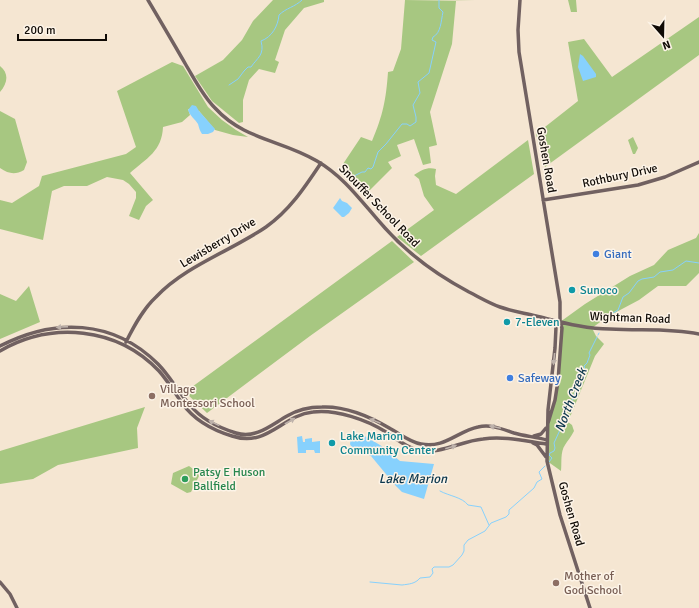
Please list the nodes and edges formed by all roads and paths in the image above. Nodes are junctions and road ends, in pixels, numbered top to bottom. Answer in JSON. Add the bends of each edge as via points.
{"nodes":[{"id":1,"x":148,"y":0,"type":"edge"},
{"id":2,"x":520,"y":0,"type":"edge"},
{"id":3,"x":699,"y":162,"type":"edge"},
{"id":4,"x":321,"y":163,"type":"junction"},
{"id":5,"x":543,"y":200,"type":"junction"},
{"id":6,"x":560,"y":322,"type":"junction"},
{"id":7,"x":699,"y":334,"type":"edge"},
{"id":8,"x":127,"y":340,"type":"junction"},
{"id":9,"x":124,"y":345,"type":"junction"},
{"id":10,"x":0,"y":346,"type":"edge"},
{"id":11,"x":0,"y":351,"type":"edge"},
{"id":12,"x":547,"y":425,"type":"junction"},
{"id":13,"x":533,"y":437,"type":"junction"},
{"id":14,"x":530,"y":442,"type":"junction"},
{"id":15,"x":546,"y":442,"type":"junction"},
{"id":16,"x":546,"y":457,"type":"junction"},
{"id":17,"x":0,"y":582,"type":"edge"},
{"id":18,"x":17,"y":608,"type":"edge"},
{"id":19,"x":590,"y":608,"type":"edge"}],
"edges":[{"from":1,"to":4,"type":"street","name":"Snouffer School Road","via":[[199,87],[219,113],[248,133],[298,151]]},
{"from":2,"to":5,"type":"street","name":"Goshen Road","via":[[519,52]]},
{"from":3,"to":5,"type":"street","name":"Rothbury Drive","via":[[665,177],[638,185]]},
{"from":4,"to":6,"type":"street","name":"Snouffer School Road","via":[[349,186],[396,240],[439,275],[491,304]]},
{"from":4,"to":8,"type":"street","name":"Lewisberry Drive","via":[[304,190],[266,227],[170,284],[156,296],[139,318]]},
{"from":5,"to":6,"type":"street","name":"Goshen Road","via":[[560,302]]},
{"from":6,"to":7,"type":"street","name":"Wightman Road","via":[[601,329],[670,329]]},
{"from":6,"to":12,"type":"street","name":"Goshen Road","one_way":true,"via":[[556,327]]},
{"from":6,"to":12,"type":"street","name":"Goshen Road","via":[[562,328],[558,381]]},
{"from":8,"to":9,"type":"street","name":"Lewisberry Drive"},
{"from":8,"to":10,"type":"street","one_way":true,"via":[[92,328],[70,326],[46,328],[25,334]]},
{"from":13,"to":8,"type":"street","one_way":true,"via":[[483,426],[470,429],[444,443],[422,445],[378,422],[346,410],[325,407],[295,412],[262,432],[238,434],[208,421],[199,414],[158,364]]},
{"from":9,"to":11,"type":"street","via":[[92,334],[58,332],[37,335]]},
{"from":9,"to":14,"type":"street","one_way":true,"via":[[143,357],[159,372],[193,415],[212,428],[236,438],[260,437],[293,418],[322,411],[362,421],[419,450],[434,451],[485,438]]},
{"from":12,"to":13,"type":"street","via":[[541,434]]},
{"from":12,"to":15,"type":"street","name":"Goshen Road"},
{"from":13,"to":15,"type":"street"},
{"from":14,"to":15,"type":"street"},
{"from":14,"to":16,"type":"street"},
{"from":15,"to":16,"type":"street","name":"Goshen Road"},
{"from":16,"to":19,"type":"street","name":"Goshen Road","via":[[560,515]]},
{"from":17,"to":18,"type":"street"}]}
